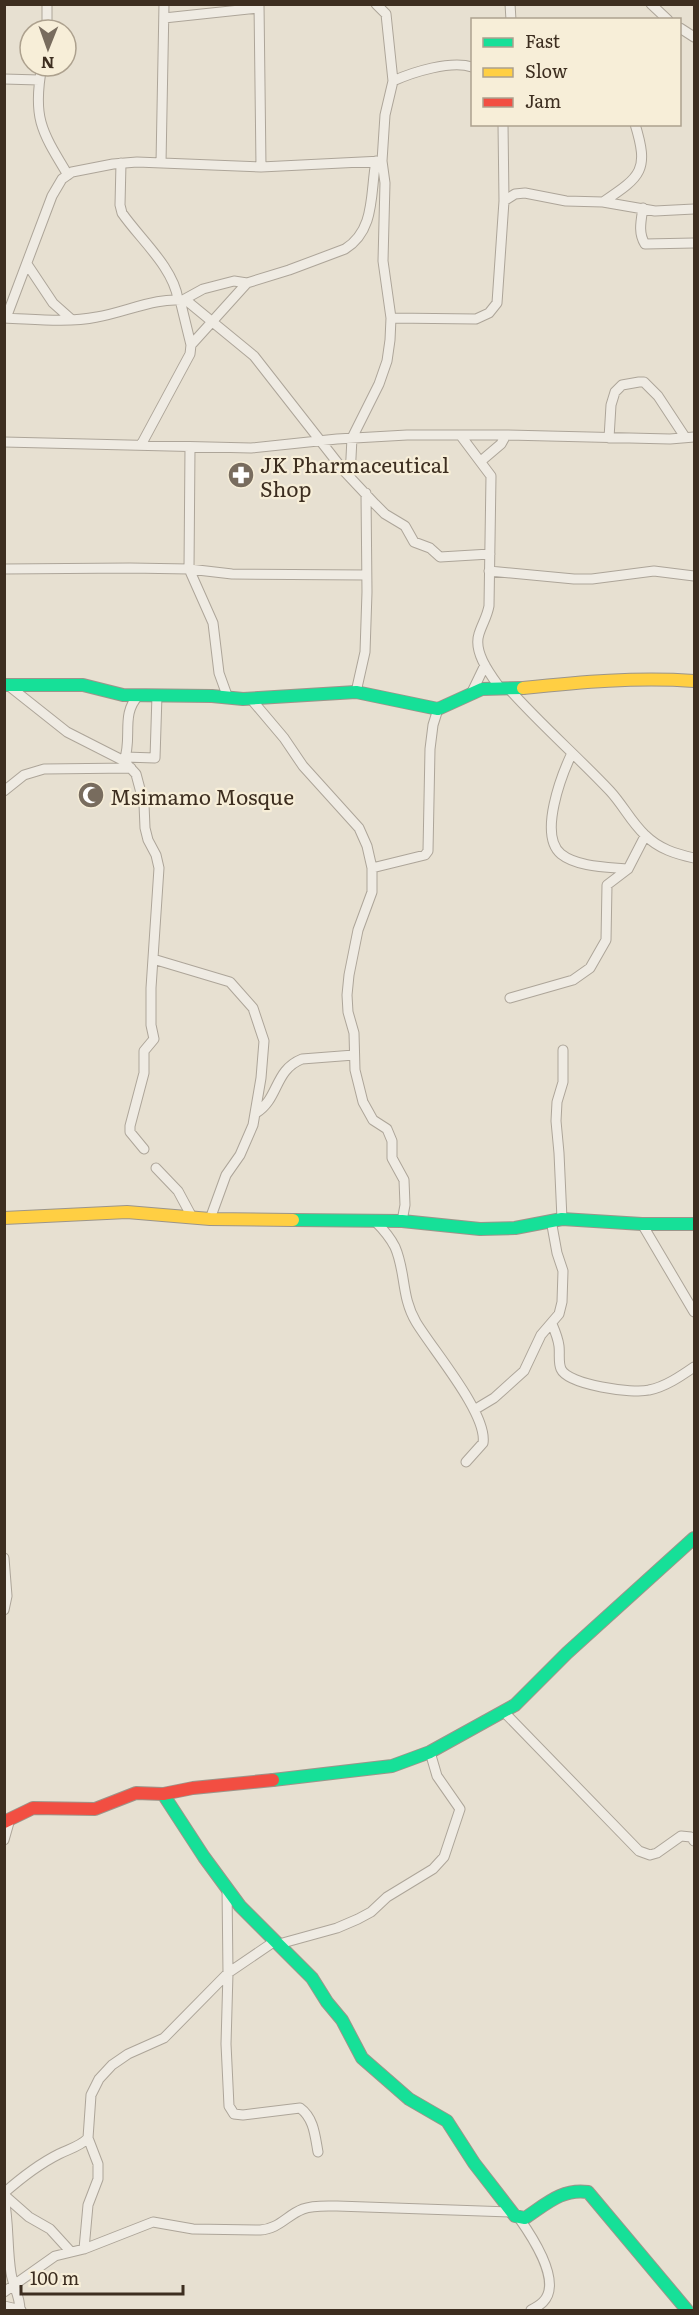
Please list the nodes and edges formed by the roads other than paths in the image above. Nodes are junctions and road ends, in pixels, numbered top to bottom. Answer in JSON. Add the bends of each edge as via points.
{"nodes":[{"id":1,"x":164,"y":4,"type":"edge"},
{"id":2,"x":376,"y":4,"type":"edge"},
{"id":3,"x":651,"y":4,"type":"edge"},
{"id":4,"x":259,"y":6,"type":"edge"},
{"id":5,"x":164,"y":18,"type":"junction"},
{"id":6,"x":667,"y":18,"type":"edge"},
{"id":7,"x":681,"y":29,"type":"edge"},
{"id":8,"x":694,"y":37,"type":"edge"},
{"id":9,"x":471,"y":67,"type":"edge"},
{"id":10,"x":4,"y":79,"type":"edge"},
{"id":11,"x":39,"y":80,"type":"joint"},
{"id":12,"x":393,"y":81,"type":"junction"},
{"id":13,"x":503,"y":126,"type":"edge"},
{"id":14,"x":636,"y":126,"type":"edge"},
{"id":15,"x":379,"y":161,"type":"junction"},
{"id":16,"x":121,"y":163,"type":"junction"},
{"id":17,"x":161,"y":163,"type":"junction"},
{"id":18,"x":261,"y":167,"type":"junction"},
{"id":19,"x":68,"y":175,"type":"junction"},
{"id":20,"x":504,"y":201,"type":"junction"},
{"id":21,"x":603,"y":202,"type":"junction"},
{"id":22,"x":642,"y":208,"type":"junction"},
{"id":23,"x":694,"y":209,"type":"edge"},
{"id":24,"x":694,"y":243,"type":"edge"},
{"id":25,"x":27,"y":264,"type":"junction"},
{"id":26,"x":247,"y":283,"type":"junction"},
{"id":27,"x":180,"y":300,"type":"junction"},
{"id":28,"x":5,"y":318,"type":"edge"},
{"id":29,"x":391,"y":318,"type":"junction"},
{"id":30,"x":71,"y":320,"type":"junction"},
{"id":31,"x":211,"y":323,"type":"junction"},
{"id":32,"x":190,"y":345,"type":"junction"},
{"id":33,"x":506,"y":435,"type":"junction"},
{"id":34,"x":461,"y":436,"type":"junction"},
{"id":35,"x":690,"y":437,"type":"edge"},
{"id":36,"x":352,"y":438,"type":"junction"},
{"id":37,"x":609,"y":438,"type":"junction"},
{"id":38,"x":322,"y":441,"type":"junction"},
{"id":39,"x":4,"y":442,"type":"edge"},
{"id":40,"x":141,"y":445,"type":"junction"},
{"id":41,"x":190,"y":448,"type":"junction"},
{"id":42,"x":481,"y":461,"type":"junction"},
{"id":43,"x":350,"y":477,"type":"junction"},
{"id":44,"x":366,"y":493,"type":"junction"},
{"id":45,"x":490,"y":554,"type":"junction"},
{"id":46,"x":189,"y":569,"type":"junction"},
{"id":47,"x":4,"y":570,"type":"edge"},
{"id":48,"x":489,"y":571,"type":"junction"},
{"id":49,"x":366,"y":575,"type":"junction"},
{"id":50,"x":694,"y":576,"type":"edge"},
{"id":51,"x":485,"y":665,"type":"junction"},
{"id":52,"x":694,"y":681,"type":"edge"},
{"id":53,"x":7,"y":686,"type":"edge"},
{"id":54,"x":504,"y":688,"type":"junction"},
{"id":55,"x":356,"y":692,"type":"junction"},
{"id":56,"x":472,"y":692,"type":"junction"},
{"id":57,"x":138,"y":695,"type":"junction"},
{"id":58,"x":157,"y":695,"type":"junction"},
{"id":59,"x":228,"y":698,"type":"junction"},
{"id":60,"x":251,"y":699,"type":"junction"},
{"id":61,"x":438,"y":709,"type":"junction"},
{"id":62,"x":572,"y":753,"type":"junction"},
{"id":63,"x":124,"y":759,"type":"junction"},
{"id":64,"x":131,"y":768,"type":"junction"},
{"id":65,"x":4,"y":791,"type":"edge"},
{"id":66,"x":645,"y":836,"type":"junction"},
{"id":67,"x":694,"y":858,"type":"edge"},
{"id":68,"x":372,"y":868,"type":"junction"},
{"id":69,"x":628,"y":869,"type":"junction"},
{"id":70,"x":153,"y":959,"type":"junction"},
{"id":71,"x":510,"y":998,"type":"dead end"},
{"id":72,"x":563,"y":1050,"type":"dead end"},
{"id":73,"x":354,"y":1055,"type":"junction"},
{"id":74,"x":256,"y":1113,"type":"junction"},
{"id":75,"x":144,"y":1149,"type":"dead end"},
{"id":76,"x":156,"y":1168,"type":"dead end"},
{"id":77,"x":192,"y":1217,"type":"junction"},
{"id":78,"x":4,"y":1218,"type":"edge"},
{"id":79,"x":210,"y":1219,"type":"junction"},
{"id":80,"x":556,"y":1219,"type":"junction"},
{"id":81,"x":375,"y":1221,"type":"junction"},
{"id":82,"x":402,"y":1221,"type":"junction"},
{"id":83,"x":642,"y":1224,"type":"junction"},
{"id":84,"x":694,"y":1224,"type":"edge"},
{"id":85,"x":694,"y":1312,"type":"edge"},
{"id":86,"x":552,"y":1324,"type":"junction"},
{"id":87,"x":694,"y":1367,"type":"edge"},
{"id":88,"x":474,"y":1410,"type":"junction"},
{"id":89,"x":466,"y":1462,"type":"dead end"},
{"id":90,"x":694,"y":1538,"type":"edge"},
{"id":91,"x":4,"y":1558,"type":"edge"},
{"id":92,"x":4,"y":1610,"type":"edge"},
{"id":93,"x":504,"y":1712,"type":"junction"},
{"id":94,"x":430,"y":1752,"type":"junction"},
{"id":95,"x":164,"y":1794,"type":"junction"},
{"id":96,"x":7,"y":1821,"type":"edge"},
{"id":97,"x":4,"y":1840,"type":"edge"},
{"id":98,"x":694,"y":1841,"type":"edge"},
{"id":99,"x":227,"y":1887,"type":"junction"},
{"id":100,"x":277,"y":1942,"type":"junction"},
{"id":101,"x":228,"y":1973,"type":"junction"},
{"id":102,"x":88,"y":2138,"type":"junction"},
{"id":103,"x":318,"y":2152,"type":"dead end"},
{"id":104,"x":4,"y":2195,"type":"edge"},
{"id":105,"x":515,"y":2215,"type":"junction"},
{"id":106,"x":84,"y":2249,"type":"junction"},
{"id":107,"x":71,"y":2252,"type":"junction"},
{"id":108,"x":15,"y":2285,"type":"junction"},
{"id":109,"x":4,"y":2292,"type":"edge"},
{"id":110,"x":4,"y":2306,"type":"edge"},
{"id":111,"x":20,"y":2310,"type":"edge"},
{"id":112,"x":531,"y":2310,"type":"edge"},
{"id":113,"x":687,"y":2310,"type":"edge"}],
"edges":[{"from":1,"to":5,"type":"street"},
{"from":2,"to":12,"type":"street","via":[[386,14]]},
{"from":3,"to":6,"type":"street"},
{"from":4,"to":5,"type":"street"},
{"from":4,"to":18,"type":"street"},
{"from":5,"to":17,"type":"street"},
{"from":7,"to":8,"type":"street"},
{"from":9,"to":12,"type":"street","via":[[449,65]]},
{"from":10,"to":11,"type":"street"},
{"from":11,"to":19,"type":"street","via":[[42,128]]},
{"from":12,"to":15,"type":"street"},
{"from":13,"to":20,"type":"street"},
{"from":14,"to":21,"type":"street","via":[[643,150],[642,166],[629,183]]},
{"from":15,"to":18,"type":"street"},
{"from":15,"to":26,"type":"street","via":[[366,226],[353,244]]},
{"from":15,"to":29,"type":"street","via":[[385,183],[383,261]]},
{"from":16,"to":17,"type":"street"},
{"from":16,"to":19,"type":"street"},
{"from":16,"to":27,"type":"street","via":[[122,213],[166,272]]},
{"from":17,"to":18,"type":"street"},
{"from":19,"to":25,"type":"street","via":[[52,196]]},
{"from":20,"to":21,"type":"street","via":[[525,193],[566,201]]},
{"from":20,"to":29,"type":"street","via":[[497,303],[489,313],[460,320]]},
{"from":21,"to":22,"type":"street"},
{"from":22,"to":23,"type":"street","via":[[669,212]]},
{"from":22,"to":24,"type":"street","via":[[640,228],[645,244]]},
{"from":25,"to":28,"type":"street"},
{"from":25,"to":30,"type":"street","via":[[53,303]]},
{"from":26,"to":27,"type":"street","via":[[234,281]]},
{"from":26,"to":31,"type":"street"},
{"from":27,"to":30,"type":"street"},
{"from":27,"to":31,"type":"street","via":[[190,302]]},
{"from":27,"to":32,"type":"street"},
{"from":28,"to":30,"type":"street"},
{"from":29,"to":36,"type":"street","via":[[387,362]]},
{"from":31,"to":32,"type":"street"},
{"from":31,"to":38,"type":"street","via":[[254,356]]},
{"from":32,"to":40,"type":"street","via":[[187,362]]},
{"from":33,"to":34,"type":"street"},
{"from":33,"to":37,"type":"street"},
{"from":33,"to":42,"type":"street"},
{"from":34,"to":36,"type":"street"},
{"from":34,"to":42,"type":"street"},
{"from":35,"to":37,"type":"street"},
{"from":35,"to":37,"type":"street","via":[[658,396],[639,382],[622,385],[615,392]]},
{"from":36,"to":38,"type":"street"},
{"from":36,"to":43,"type":"street"},
{"from":38,"to":41,"type":"street","via":[[251,448]]},
{"from":38,"to":43,"type":"street"},
{"from":39,"to":40,"type":"street"},
{"from":40,"to":41,"type":"street"},
{"from":41,"to":46,"type":"street"},
{"from":42,"to":45,"type":"street","via":[[491,476]]},
{"from":43,"to":44,"type":"street"},
{"from":44,"to":45,"type":"street","via":[[385,514],[405,526],[414,542],[440,557]]},
{"from":44,"to":49,"type":"street"},
{"from":45,"to":48,"type":"street"},
{"from":46,"to":47,"type":"street"},
{"from":46,"to":49,"type":"street","via":[[232,574]]},
{"from":46,"to":59,"type":"street","via":[[213,623],[219,673]]},
{"from":48,"to":50,"type":"street","via":[[574,579],[654,571]]},
{"from":48,"to":51,"type":"street","via":[[487,618],[478,634]]},
{"from":49,"to":55,"type":"street","via":[[365,652]]},
{"from":51,"to":54,"type":"street"},
{"from":51,"to":56,"type":"street"},
{"from":52,"to":54,"type":"street","via":[[593,681]]},
{"from":53,"to":57,"type":"street","via":[[83,686]]},
{"from":53,"to":63,"type":"street","via":[[68,732]]},
{"from":54,"to":56,"type":"street"},
{"from":54,"to":62,"type":"street"},
{"from":55,"to":60,"type":"street"},
{"from":55,"to":61,"type":"street"},
{"from":56,"to":61,"type":"street"},
{"from":57,"to":58,"type":"street"},
{"from":57,"to":63,"type":"street","via":[[128,713],[129,745]]},
{"from":58,"to":59,"type":"street"},
{"from":58,"to":63,"type":"street","via":[[154,758]]},
{"from":59,"to":60,"type":"street"},
{"from":60,"to":68,"type":"street","via":[[303,766],[359,828]]},
{"from":61,"to":68,"type":"street","via":[[430,749],[428,850],[425,855]]},
{"from":62,"to":66,"type":"street","via":[[614,794]]},
{"from":62,"to":69,"type":"street","via":[[555,798],[555,848],[566,857],[589,864]]},
{"from":63,"to":64,"type":"street"},
{"from":64,"to":65,"type":"street","via":[[44,769],[24,775]]},
{"from":64,"to":70,"type":"street","via":[[140,785],[145,828],[159,868]]},
{"from":66,"to":67,"type":"street","via":[[663,849]]},
{"from":66,"to":69,"type":"street"},
{"from":68,"to":73,"type":"street","via":[[372,892],[358,930],[347,995]]},
{"from":69,"to":71,"type":"street","via":[[607,885],[608,932],[591,968],[573,980]]},
{"from":70,"to":74,"type":"street","via":[[222,978],[250,1003],[264,1041]]},
{"from":70,"to":75,"type":"street","via":[[154,1038],[144,1051],[144,1073],[130,1126],[130,1132]]},
{"from":72,"to":80,"type":"street","via":[[563,1082],[556,1121]]},
{"from":73,"to":74,"type":"street","via":[[296,1061],[282,1072],[266,1105]]},
{"from":73,"to":82,"type":"street","via":[[366,1111],[387,1129],[392,1158],[404,1180]]},
{"from":74,"to":79,"type":"street"},
{"from":76,"to":77,"type":"street","via":[[174,1186]]},
{"from":77,"to":78,"type":"street","via":[[127,1212]]},
{"from":77,"to":79,"type":"street"},
{"from":79,"to":81,"type":"street"},
{"from":80,"to":82,"type":"street","via":[[491,1229]]},
{"from":80,"to":83,"type":"street"},
{"from":80,"to":86,"type":"street","via":[[556,1253],[564,1286],[559,1314]]},
{"from":81,"to":82,"type":"street"},
{"from":81,"to":88,"type":"street","via":[[394,1246],[406,1301],[415,1321]]},
{"from":83,"to":84,"type":"street"},
{"from":83,"to":85,"type":"street"},
{"from":86,"to":87,"type":"street","via":[[561,1369],[579,1381],[640,1392],[666,1384]]},
{"from":86,"to":88,"type":"street","via":[[539,1339],[525,1371]]},
{"from":88,"to":89,"type":"street","via":[[484,1436],[480,1448]]},
{"from":90,"to":93,"type":"street"},
{"from":91,"to":92,"type":"street"},
{"from":93,"to":94,"type":"street"},
{"from":93,"to":98,"type":"street","via":[[639,1851],[657,1853],[681,1836]]},
{"from":94,"to":95,"type":"street","via":[[392,1766]]},
{"from":94,"to":100,"type":"street","via":[[437,1776],[460,1809],[444,1857],[433,1869],[358,1919]]},
{"from":95,"to":96,"type":"street","via":[[136,1793],[96,1809],[33,1808]]},
{"from":95,"to":99,"type":"street"},
{"from":96,"to":97,"type":"street"},
{"from":99,"to":100,"type":"street","via":[[240,1906]]},
{"from":99,"to":101,"type":"street"},
{"from":100,"to":101,"type":"street"},
{"from":100,"to":105,"type":"street","via":[[312,1978],[342,2020],[362,2058],[409,2099],[447,2121]]},
{"from":101,"to":102,"type":"street","via":[[164,2038],[128,2054],[99,2079],[91,2095]]},
{"from":101,"to":103,"type":"street","via":[[225,2044],[229,2106],[234,2114],[243,2115],[300,2108],[313,2124]]},
{"from":102,"to":104,"type":"street","via":[[38,2167]]},
{"from":102,"to":106,"type":"street","via":[[98,2175],[88,2205]]},
{"from":104,"to":107,"type":"street","via":[[50,2229]]},
{"from":104,"to":108,"type":"street"},
{"from":105,"to":106,"type":"street","via":[[310,2208],[264,2230],[193,2229],[153,2222]]},
{"from":105,"to":112,"type":"street","via":[[544,2259],[548,2291],[543,2302]]},
{"from":105,"to":113,"type":"street","via":[[525,2218],[564,2192],[588,2192]]},
{"from":106,"to":107,"type":"street"},
{"from":107,"to":108,"type":"street","via":[[55,2256]]},
{"from":108,"to":109,"type":"street"},
{"from":108,"to":111,"type":"street"},
{"from":110,"to":111,"type":"street"}]}
